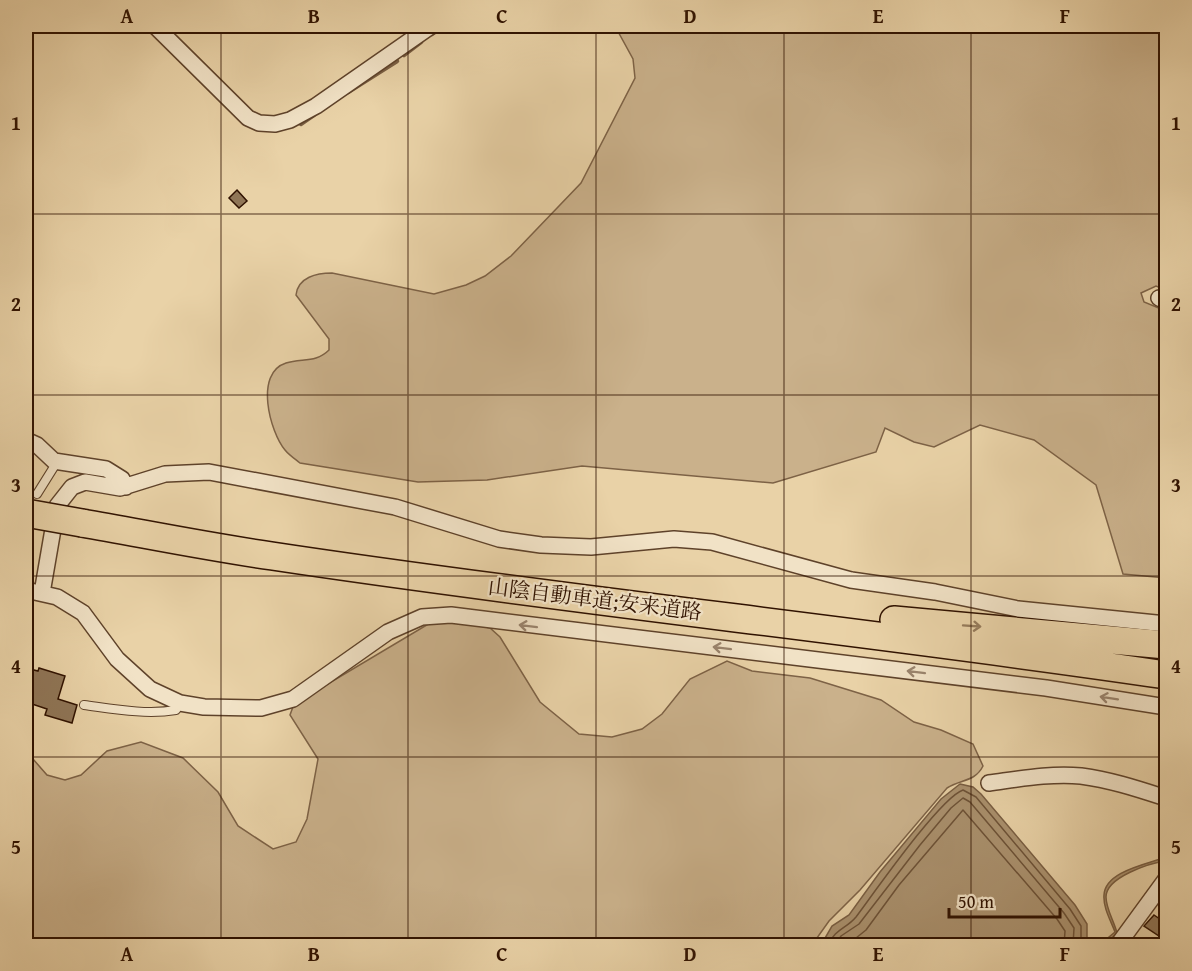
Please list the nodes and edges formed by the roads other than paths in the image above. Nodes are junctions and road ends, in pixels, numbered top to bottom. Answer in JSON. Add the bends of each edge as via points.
{"nodes":[{"id":1,"x":155,"y":26,"type":"edge"},
{"id":2,"x":431,"y":26,"type":"edge"},
{"id":3,"x":26,"y":440,"type":"edge"},
{"id":4,"x":57,"y":462,"type":"junction"},
{"id":5,"x":126,"y":487,"type":"junction"},
{"id":6,"x":31,"y":503,"type":"edge"},
{"id":7,"x":26,"y":590,"type":"edge"},
{"id":8,"x":42,"y":593,"type":"junction"},
{"id":9,"x":683,"y":609,"type":"junction"},
{"id":10,"x":1167,"y":624,"type":"edge"},
{"id":11,"x":831,"y":629,"type":"junction"},
{"id":12,"x":1167,"y":645,"type":"edge"},
{"id":13,"x":1167,"y":675,"type":"edge"},
{"id":14,"x":1167,"y":690,"type":"edge"},
{"id":15,"x":180,"y":702,"type":"junction"},
{"id":16,"x":84,"y":705,"type":"dead end"},
{"id":17,"x":1167,"y":707,"type":"edge"},
{"id":18,"x":989,"y":783,"type":"dead end"},
{"id":19,"x":1167,"y":798,"type":"edge"},
{"id":20,"x":1167,"y":879,"type":"edge"},
{"id":21,"x":1117,"y":945,"type":"edge"}],
"edges":[{"from":1,"to":2,"type":"street","via":[[248,118],[274,124],[316,106]]},
{"from":3,"to":4,"type":"street"},
{"from":4,"to":5,"type":"street","via":[[105,468],[123,479]]},
{"from":4,"to":6,"type":"lane"},
{"from":5,"to":8,"type":"street","via":[[85,482],[65,492],[57,506]]},
{"from":5,"to":10,"type":"street","via":[[165,474],[209,471],[395,507],[499,539],[591,547],[674,539],[712,542],[851,580],[1018,609]]},
{"from":6,"to":9,"type":"highway","name":"山陰自動車道;安来道路","bridge":true,"via":[[82,523],[314,562]]},
{"from":7,"to":8,"type":"street"},
{"from":8,"to":15,"type":"street","via":[[57,597],[82,613],[134,677]]},
{"from":9,"to":11,"type":"highway","name":"山陰自動車道;安来道路"},
{"from":9,"to":12,"type":"highway","one_way":true,"via":[[900,621]]},
{"from":11,"to":13,"type":"highway","name":"山陰自動車道;安来道路"},
{"from":11,"to":14,"type":"highway","via":[[889,643]]},
{"from":15,"to":16,"type":"lane","via":[[176,710],[168,711]]},
{"from":17,"to":15,"type":"street","one_way":true,"via":[[1012,684],[451,615],[422,617],[388,632],[292,699],[261,708],[204,707]]},
{"from":18,"to":19,"type":"street","via":[[1079,776]]},
{"from":20,"to":21,"type":"street"}]}
